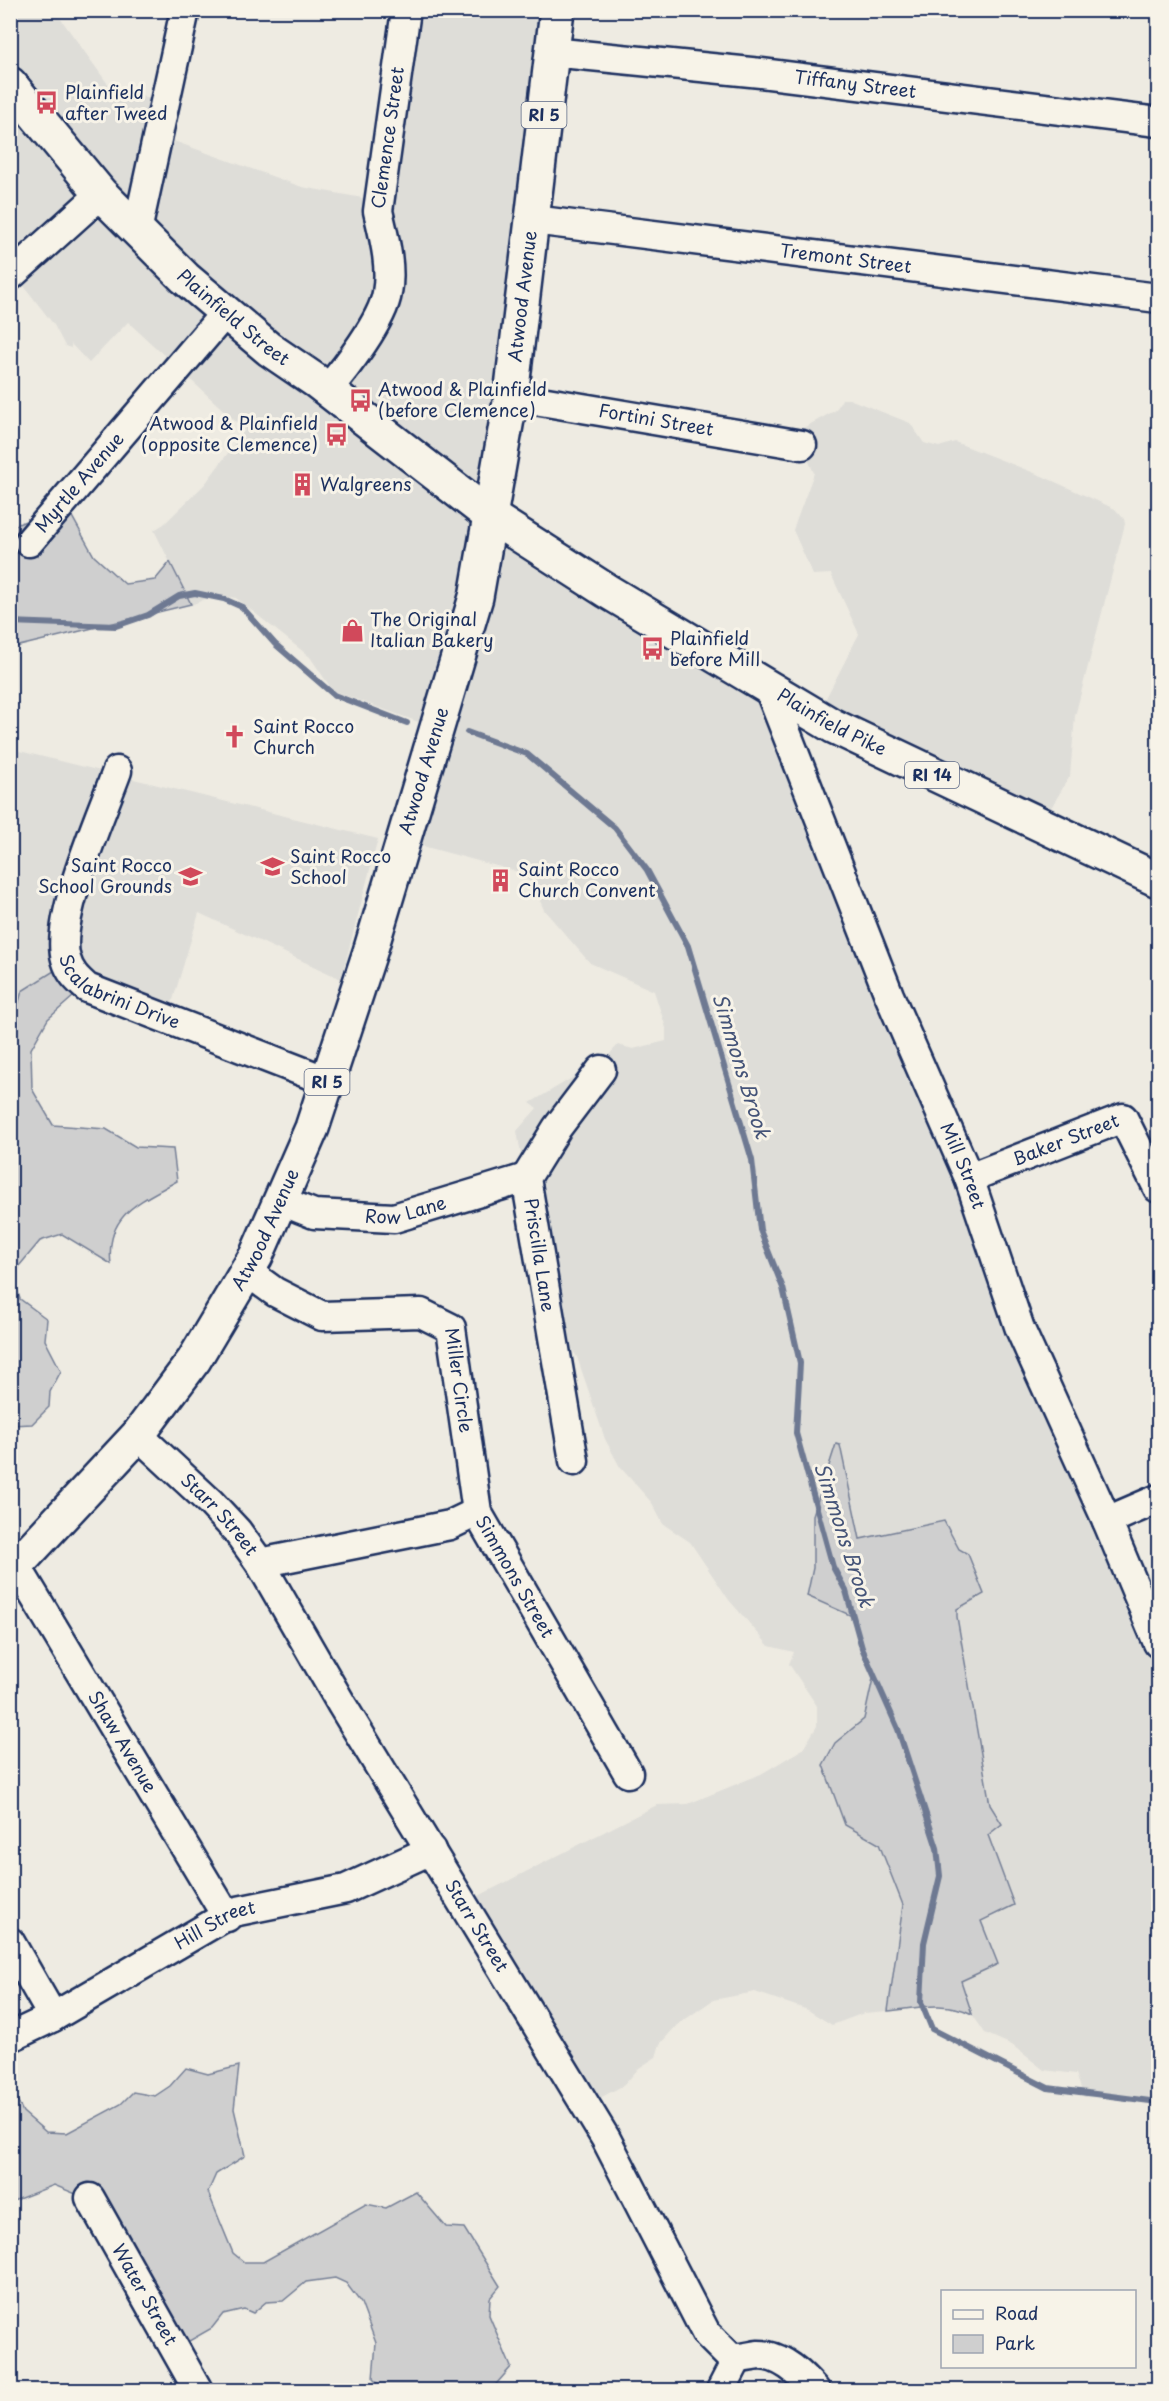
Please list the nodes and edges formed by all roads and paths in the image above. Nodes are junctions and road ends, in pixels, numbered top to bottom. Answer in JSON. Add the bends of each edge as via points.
{"nodes":[{"id":1,"x":185,"y":10,"type":"edge"},
{"id":2,"x":406,"y":10,"type":"edge"},
{"id":3,"x":557,"y":10,"type":"edge"},
{"id":4,"x":551,"y":52,"type":"junction"},
{"id":5,"x":10,"y":84,"type":"edge"},
{"id":6,"x":1158,"y":122,"type":"edge"},
{"id":7,"x":101,"y":194,"type":"junction"},
{"id":8,"x":533,"y":220,"type":"junction"},
{"id":9,"x":137,"y":231,"type":"junction"},
{"id":10,"x":10,"y":276,"type":"edge"},
{"id":11,"x":1158,"y":298,"type":"edge"},
{"id":12,"x":225,"y":313,"type":"junction"},
{"id":13,"x":327,"y":390,"type":"junction"},
{"id":14,"x":511,"y":396,"type":"junction"},
{"id":15,"x":802,"y":445,"type":"dead end"},
{"id":16,"x":490,"y":516,"type":"junction"},
{"id":17,"x":29,"y":543,"type":"dead end"},
{"id":18,"x":768,"y":686,"type":"junction"},
{"id":19,"x":117,"y":771,"type":"dead end"},
{"id":20,"x":1158,"y":880,"type":"edge"},
{"id":21,"x":600,"y":1070,"type":"dead end"},
{"id":22,"x":327,"y":1081,"type":"junction"},
{"id":23,"x":526,"y":1178,"type":"junction"},
{"id":24,"x":969,"y":1178,"type":"junction"},
{"id":25,"x":1158,"y":1188,"type":"edge"},
{"id":26,"x":281,"y":1201,"type":"junction"},
{"id":27,"x":246,"y":1271,"type":"junction"},
{"id":28,"x":138,"y":1436,"type":"junction"},
{"id":29,"x":574,"y":1461,"type":"dead end"},
{"id":30,"x":1158,"y":1499,"type":"edge"},
{"id":31,"x":477,"y":1512,"type":"junction"},
{"id":32,"x":1107,"y":1521,"type":"junction"},
{"id":33,"x":260,"y":1563,"type":"junction"},
{"id":34,"x":14,"y":1570,"type":"edge"},
{"id":35,"x":1158,"y":1643,"type":"edge"},
{"id":36,"x":628,"y":1773,"type":"dead end"},
{"id":37,"x":431,"y":1850,"type":"junction"},
{"id":38,"x":227,"y":1917,"type":"junction"},
{"id":39,"x":10,"y":1942,"type":"edge"},
{"id":40,"x":53,"y":2017,"type":"junction"},
{"id":41,"x":13,"y":2036,"type":"dead end"},
{"id":42,"x":90,"y":2198,"type":"dead end"},
{"id":43,"x":737,"y":2359,"type":"junction"},
{"id":44,"x":198,"y":2391,"type":"edge"},
{"id":45,"x":721,"y":2391,"type":"edge"},
{"id":46,"x":815,"y":2391,"type":"edge"}],
"edges":[{"from":1,"to":9,"type":"street"},
{"from":2,"to":13,"type":"street","name":"Clemence Street","via":[[379,202],[389,276],[387,296],[357,353]]},
{"from":3,"to":4,"type":"main road","name":"Atwood Avenue","number":"RI 5"},
{"from":4,"to":6,"type":"street","name":"Tiffany Street","via":[[761,73]]},
{"from":4,"to":8,"type":"main road","name":"Atwood Avenue","number":"RI 5"},
{"from":5,"to":7,"type":"main road","name":"Plainfield Street","number":"RI 14"},
{"from":7,"to":9,"type":"main road","name":"Plainfield Street","number":"RI 14"},
{"from":7,"to":10,"type":"street"},
{"from":8,"to":11,"type":"street","name":"Tremont Street"},
{"from":8,"to":14,"type":"main road","name":"Atwood Avenue","number":"RI 5"},
{"from":9,"to":12,"type":"main road","name":"Plainfield Street","number":"RI 14"},
{"from":12,"to":13,"type":"main road","name":"Plainfield Street","number":"RI 14"},
{"from":12,"to":17,"type":"street","name":"Myrtle Avenue"},
{"from":13,"to":16,"type":"main road","name":"Plainfield Street","number":"RI 14"},
{"from":14,"to":15,"type":"street","name":"Fortini Street"},
{"from":14,"to":16,"type":"main road","name":"Atwood Avenue","number":"RI 5"},
{"from":16,"to":18,"type":"main road","name":"Plainfield Pike","number":"RI 14"},
{"from":16,"to":22,"type":"main road","name":"Atwood Avenue","number":"RI 5","via":[[476,597],[370,952]]},
{"from":18,"to":20,"type":"main road","name":"Plainfield Pike","number":"RI 14","via":[[879,750]]},
{"from":18,"to":24,"type":"street","name":"Mill Street","via":[[890,995]]},
{"from":19,"to":22,"type":"street","name":"Scalabrini Drive","via":[[71,901],[63,943],[72,974],[87,988]]},
{"from":21,"to":23,"type":"street","name":"Priscilla Lane","via":[[556,1128]]},
{"from":22,"to":26,"type":"main road","name":"Atwood Avenue","number":"RI 5"},
{"from":23,"to":26,"type":"street","name":"Row Lane","via":[[394,1218],[314,1214]]},
{"from":23,"to":29,"type":"street","name":"Priscilla Lane"},
{"from":24,"to":25,"type":"street","name":"Baker Street","via":[[1123,1118]]},
{"from":24,"to":32,"type":"street","name":"Mill Street","via":[[1020,1329]]},
{"from":26,"to":27,"type":"main road","name":"Atwood Avenue","number":"RI 5"},
{"from":27,"to":28,"type":"main road","name":"Atwood Avenue","number":"RI 5","via":[[194,1360]]},
{"from":27,"to":31,"type":"street","name":"Miller Circle","via":[[275,1292],[322,1316],[421,1313],[450,1328]]},
{"from":28,"to":33,"type":"street","name":"Starr Street","via":[[210,1502]]},
{"from":28,"to":34,"type":"main road","name":"Atwood Avenue","number":"RI 5"},
{"from":30,"to":32,"type":"street"},
{"from":31,"to":33,"type":"street","name":"Simmons Street","via":[[450,1525]]},
{"from":31,"to":36,"type":"street","name":"Simmons Street"},
{"from":32,"to":35,"type":"street","name":"Mill Street"},
{"from":33,"to":37,"type":"street","name":"Starr Street"},
{"from":34,"to":38,"type":"street","name":"Shaw Avenue"},
{"from":37,"to":38,"type":"street","name":"Hill Street","via":[[346,1889],[233,1912]]},
{"from":37,"to":43,"type":"street","name":"Starr Street","via":[[606,2139],[706,2333],[719,2349]]},
{"from":38,"to":40,"type":"street","name":"Hill Street"},
{"from":39,"to":40,"type":"street"},
{"from":40,"to":41,"type":"street","name":"Hill Street"},
{"from":42,"to":44,"type":"street","name":"Water Street"},
{"from":43,"to":45,"type":"street"},
{"from":43,"to":46,"type":"street","via":[[762,2355],[773,2358],[794,2369]]}]}
